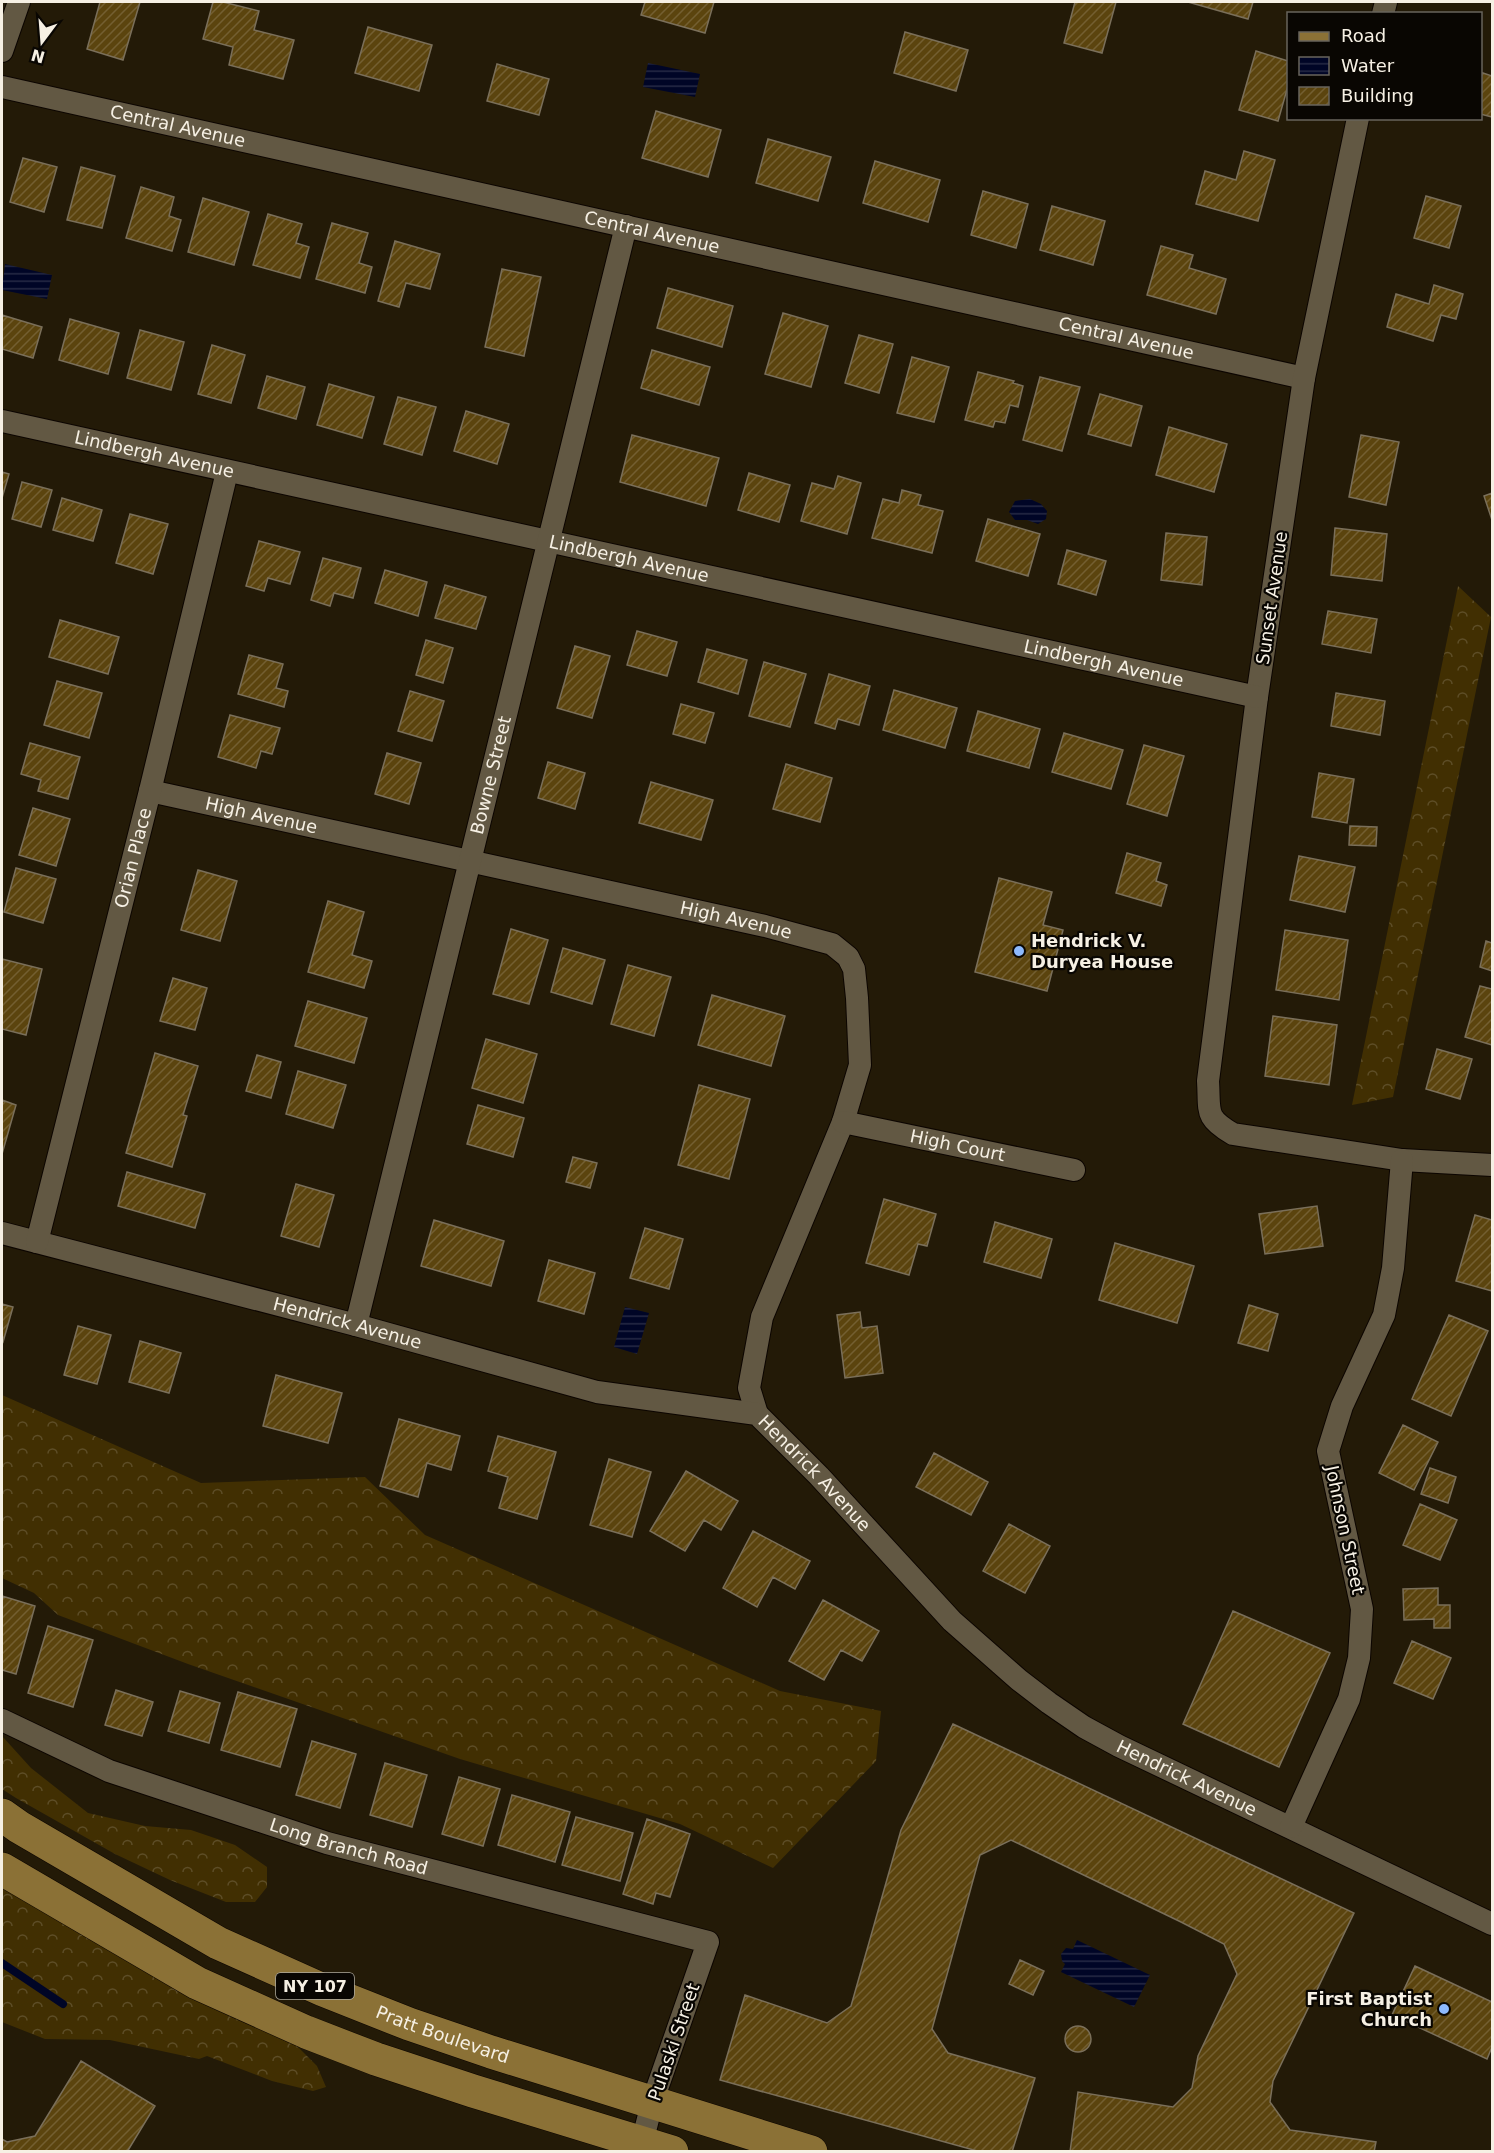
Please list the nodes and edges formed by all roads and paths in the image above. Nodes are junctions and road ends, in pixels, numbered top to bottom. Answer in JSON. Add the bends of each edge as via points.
{"nodes":[{"id":1,"x":19,"y":2,"type":"edge"},
{"id":2,"x":2,"y":51,"type":"edge"},
{"id":3,"x":2,"y":87,"type":"edge"},
{"id":4,"x":1358,"y":120,"type":"edge"},
{"id":5,"x":626,"y":226,"type":"junction"},
{"id":6,"x":1304,"y":378,"type":"junction"},
{"id":7,"x":2,"y":421,"type":"edge"},
{"id":8,"x":227,"y":472,"type":"junction"},
{"id":9,"x":549,"y":543,"type":"junction"},
{"id":10,"x":1257,"y":697,"type":"junction"},
{"id":11,"x":150,"y":791,"type":"junction"},
{"id":12,"x":470,"y":861,"type":"junction"},
{"id":13,"x":843,"y":1122,"type":"junction"},
{"id":14,"x":1402,"y":1160,"type":"junction"},
{"id":15,"x":1492,"y":1165,"type":"edge"},
{"id":16,"x":1074,"y":1170,"type":"dead end"},
{"id":17,"x":2,"y":1233,"type":"edge"},
{"id":18,"x":37,"y":1242,"type":"junction"},
{"id":19,"x":356,"y":1325,"type":"junction"},
{"id":20,"x":757,"y":1414,"type":"junction"},
{"id":21,"x":2,"y":1719,"type":"edge"},
{"id":22,"x":2,"y":1815,"type":"edge"},
{"id":23,"x":1291,"y":1827,"type":"junction"},
{"id":24,"x":2,"y":1869,"type":"edge"},
{"id":25,"x":1492,"y":1924,"type":"edge"},
{"id":26,"x":708,"y":1942,"type":"joint"},
{"id":27,"x":652,"y":2103,"type":"junction"},
{"id":28,"x":648,"y":2149,"type":"edge"},
{"id":29,"x":812,"y":2151,"type":"edge"}],
"edges":[{"from":1,"to":2,"type":"street"},
{"from":3,"to":5,"type":"street","name":"Central Avenue"},
{"from":4,"to":6,"type":"street","name":"Sunset Avenue"},
{"from":5,"to":6,"type":"street","name":"Central Avenue"},
{"from":5,"to":9,"type":"street","name":"Bowne Street"},
{"from":6,"to":10,"type":"street","name":"Sunset Avenue"},
{"from":7,"to":8,"type":"street","name":"Lindbergh Avenue"},
{"from":8,"to":9,"type":"street","name":"Lindbergh Avenue"},
{"from":8,"to":11,"type":"street","name":"Orian Place"},
{"from":9,"to":10,"type":"street","name":"Lindbergh Avenue"},
{"from":9,"to":12,"type":"street","name":"Bowne Street"},
{"from":10,"to":14,"type":"street","name":"Sunset Avenue","via":[[1208,1081],[1210,1115],[1216,1124],[1233,1134]]},
{"from":11,"to":12,"type":"street","name":"High Avenue"},
{"from":11,"to":18,"type":"street","name":"Orian Place"},
{"from":12,"to":13,"type":"street","name":"High Avenue","via":[[832,944],[848,957],[854,969],[857,998],[860,1065]]},
{"from":12,"to":19,"type":"street","name":"Bowne Street"},
{"from":13,"to":16,"type":"street","name":"High Court"},
{"from":13,"to":20,"type":"street","name":"High Avenue","via":[[762,1317],[749,1388]]},
{"from":14,"to":15,"type":"street"},
{"from":14,"to":23,"type":"street","name":"Johnson Street","via":[[1393,1268],[1384,1315],[1342,1406],[1328,1451],[1362,1609],[1359,1658],[1349,1699]]},
{"from":17,"to":18,"type":"street","name":"Hendrick Avenue"},
{"from":18,"to":19,"type":"street","name":"Hendrick Avenue"},
{"from":19,"to":20,"type":"street","name":"Hendrick Avenue","via":[[597,1392]]},
{"from":20,"to":23,"type":"street","name":"Hendrick Avenue","via":[[952,1621],[1018,1680],[1102,1737]]},
{"from":21,"to":26,"type":"street","name":"Long Branch Road","via":[[109,1771],[327,1843]]},
{"from":22,"to":27,"type":"main road","name":"Pratt Boulevard","number":"NY 107","via":[[218,1943],[409,2024]]},
{"from":23,"to":25,"type":"street","name":"Hendrick Avenue"},
{"from":24,"to":28,"type":"main road","number":"NY 107","via":[[197,1983],[306,2032]]},
{"from":26,"to":27,"type":"street","name":"Pulaski Street"},
{"from":27,"to":28,"type":"street","name":"Pulaski Street"},
{"from":27,"to":29,"type":"main road","name":"Pratt Boulevard"}]}
